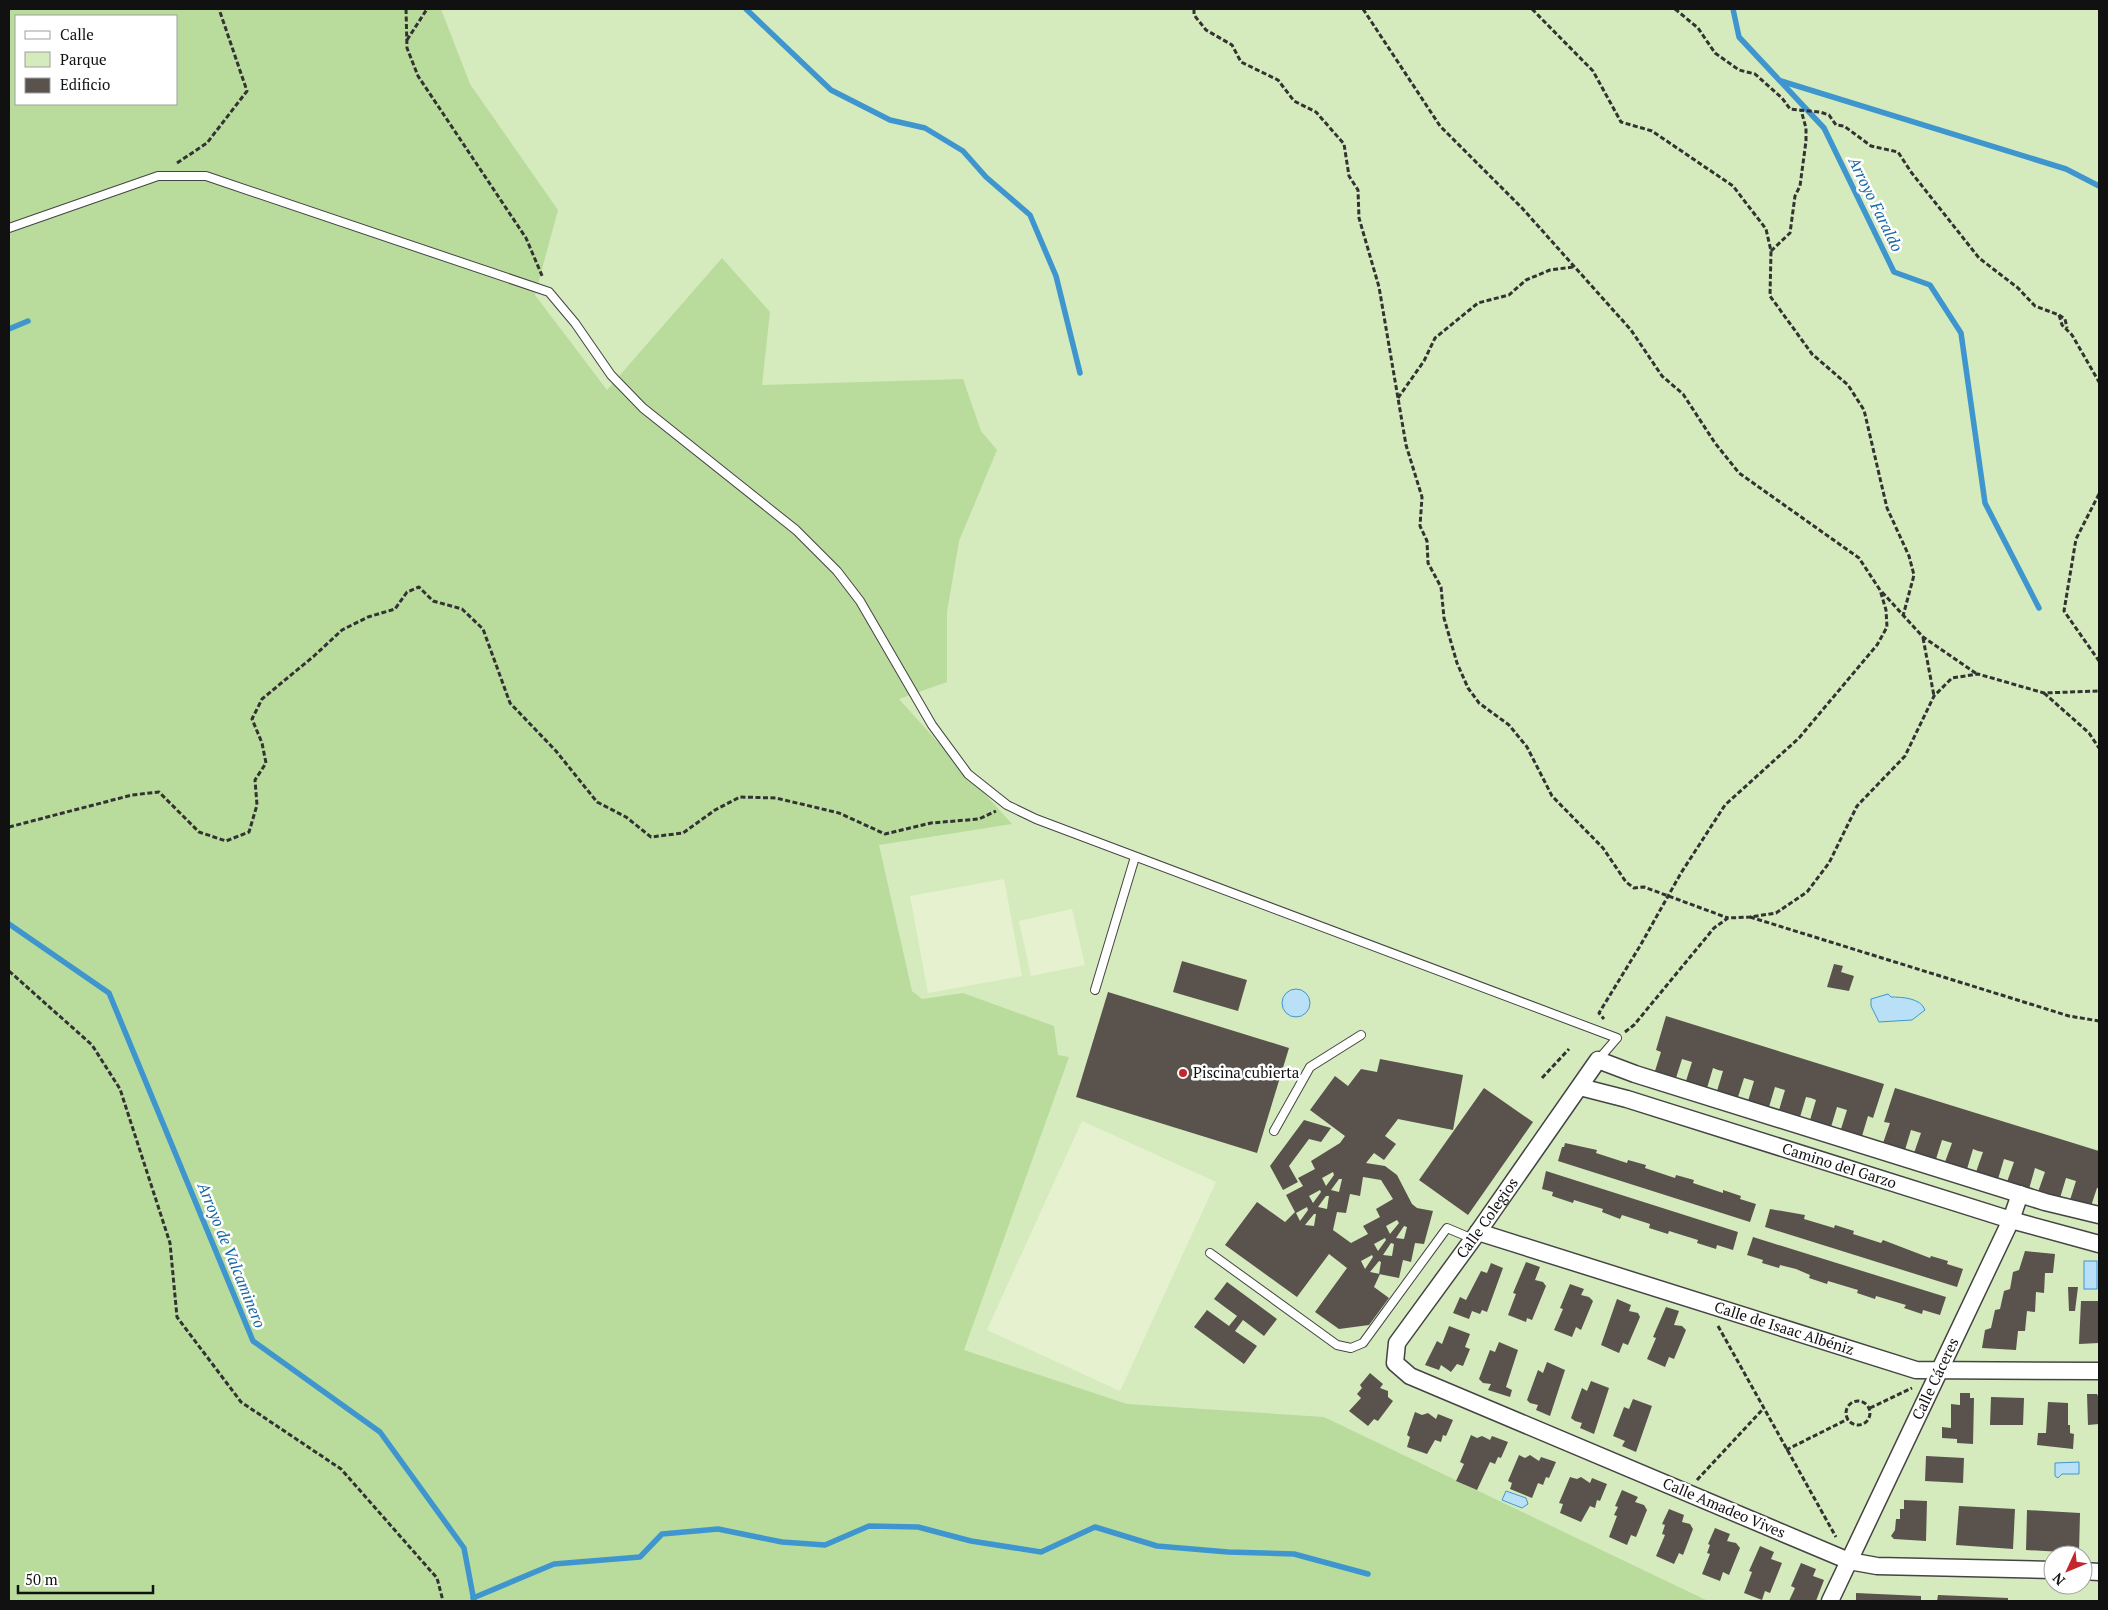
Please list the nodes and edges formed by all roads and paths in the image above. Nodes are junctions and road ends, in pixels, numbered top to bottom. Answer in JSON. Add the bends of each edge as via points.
{"nodes":[{"id":1,"x":219,"y":9,"type":"edge"},
{"id":2,"x":406,"y":9,"type":"edge"},
{"id":3,"x":427,"y":9,"type":"edge"},
{"id":4,"x":1194,"y":9,"type":"edge"},
{"id":5,"x":1363,"y":9,"type":"edge"},
{"id":6,"x":1532,"y":9,"type":"edge"},
{"id":7,"x":1676,"y":9,"type":"edge"},
{"id":8,"x":407,"y":41,"type":"junction"},
{"id":9,"x":1801,"y":110,"type":"junction"},
{"id":10,"x":158,"y":176,"type":"junction"},
{"id":11,"x":9,"y":228,"type":"edge"},
{"id":12,"x":1771,"y":250,"type":"junction"},
{"id":13,"x":1574,"y":267,"type":"junction"},
{"id":14,"x":549,"y":292,"type":"junction"},
{"id":15,"x":2099,"y":382,"type":"edge"},
{"id":16,"x":1398,"y":398,"type":"junction"},
{"id":17,"x":2099,"y":494,"type":"edge"},
{"id":18,"x":1880,"y":590,"type":"junction"},
{"id":19,"x":1903,"y":616,"type":"junction"},
{"id":20,"x":1923,"y":637,"type":"junction"},
{"id":21,"x":2099,"y":661,"type":"edge"},
{"id":22,"x":1978,"y":674,"type":"junction"},
{"id":23,"x":2099,"y":691,"type":"edge"},
{"id":24,"x":2044,"y":693,"type":"junction"},
{"id":25,"x":1934,"y":696,"type":"junction"},
{"id":26,"x":2099,"y":748,"type":"edge"},
{"id":27,"x":1007,"y":805,"type":"junction"},
{"id":28,"x":9,"y":827,"type":"edge"},
{"id":29,"x":1135,"y":857,"type":"junction"},
{"id":30,"x":1669,"y":896,"type":"junction"},
{"id":31,"x":1750,"y":917,"type":"junction"},
{"id":32,"x":1728,"y":918,"type":"junction"},
{"id":33,"x":9,"y":971,"type":"edge"},
{"id":34,"x":1095,"y":990,"type":"dead end"},
{"id":35,"x":2099,"y":1021,"type":"edge"},
{"id":36,"x":1361,"y":1034,"type":"dead end"},
{"id":37,"x":1617,"y":1038,"type":"junction"},
{"id":38,"x":1569,"y":1049,"type":"dead end"},
{"id":39,"x":1598,"y":1060,"type":"junction"},
{"id":40,"x":1542,"y":1078,"type":"dead end"},
{"id":41,"x":1580,"y":1086,"type":"junction"},
{"id":42,"x":1274,"y":1131,"type":"dead end"},
{"id":43,"x":2020,"y":1194,"type":"junction"},
{"id":44,"x":2099,"y":1215,"type":"edge"},
{"id":45,"x":2011,"y":1220,"type":"junction"},
{"id":46,"x":1475,"y":1236,"type":"junction"},
{"id":47,"x":2099,"y":1244,"type":"edge"},
{"id":48,"x":1210,"y":1253,"type":"dead end"},
{"id":49,"x":1729,"y":1312,"type":"junction"},
{"id":50,"x":1939,"y":1369,"type":"junction"},
{"id":51,"x":2099,"y":1370,"type":"edge"},
{"id":52,"x":1410,"y":1376,"type":"joint"},
{"id":53,"x":1923,"y":1404,"type":"junction"},
{"id":54,"x":1870,"y":1408,"type":"junction"},
{"id":55,"x":1763,"y":1409,"type":"junction"},
{"id":56,"x":1848,"y":1419,"type":"junction"},
{"id":57,"x":1786,"y":1450,"type":"junction"},
{"id":58,"x":1686,"y":1492,"type":"junction"},
{"id":59,"x":1832,"y":1554,"type":"junction"},
{"id":60,"x":1849,"y":1561,"type":"junction"},
{"id":61,"x":2043,"y":1570,"type":"edge"},
{"id":62,"x":443,"y":1601,"type":"edge"},
{"id":63,"x":1830,"y":1601,"type":"edge"}],
"edges":[{"from":1,"to":10,"type":"path","via":[[247,91],[207,143]]},
{"from":2,"to":8,"type":"path"},
{"from":3,"to":8,"type":"path"},
{"from":4,"to":16,"type":"path","via":[[1194,15],[1206,30],[1232,45],[1241,62],[1278,80],[1294,101],[1316,112],[1344,144],[1349,176],[1358,190],[1359,218],[1379,287]]},
{"from":5,"to":13,"type":"path","via":[[1440,126],[1522,208]]},
{"from":6,"to":12,"type":"path","via":[[1594,71],[1621,122],[1652,132],[1734,186],[1766,229]]},
{"from":7,"to":9,"type":"path","via":[[1698,28],[1716,54],[1739,70],[1755,74],[1790,109]]},
{"from":8,"to":14,"type":"path","via":[[418,76],[526,238]]},
{"from":9,"to":12,"type":"path","via":[[1806,141],[1790,234]]},
{"from":9,"to":15,"type":"path","via":[[1829,115],[1836,125],[1844,126],[1871,146],[1898,152],[1979,258],[2018,288],[2035,306],[2059,314],[2062,325],[2088,360]]},
{"from":10,"to":11,"type":"lane"},
{"from":10,"to":14,"type":"lane","via":[[206,176]]},
{"from":12,"to":19,"type":"path","via":[[1770,296],[1812,354],[1848,385],[1864,410],[1886,508],[1909,556],[1914,575]]},
{"from":13,"to":16,"type":"path","via":[[1550,270],[1526,280],[1509,294],[1478,303],[1435,338],[1424,361]]},
{"from":13,"to":18,"type":"path","via":[[1630,330],[1662,376],[1683,394],[1739,473],[1859,558]]},
{"from":14,"to":27,"type":"lane","via":[[575,322],[611,375],[643,408],[796,530],[837,571],[860,601],[932,725],[968,774]]},
{"from":16,"to":30,"type":"path","via":[[1406,445],[1422,497],[1420,526],[1427,541],[1428,563],[1441,587],[1444,618],[1457,664],[1468,688],[1479,703],[1509,724],[1526,747],[1552,796],[1603,848],[1626,882],[1634,888],[1644,887]]},
{"from":17,"to":21,"type":"path","via":[[2076,539],[2064,611]]},
{"from":18,"to":19,"type":"path"},
{"from":18,"to":30,"type":"path","via":[[1887,628],[1877,645],[1799,738],[1725,805]]},
{"from":19,"to":20,"type":"path"},
{"from":20,"to":22,"type":"path"},
{"from":20,"to":25,"type":"path"},
{"from":22,"to":24,"type":"path"},
{"from":22,"to":25,"type":"path","via":[[1952,678]]},
{"from":23,"to":24,"type":"path"},
{"from":24,"to":26,"type":"path","via":[[2089,733]]},
{"from":25,"to":31,"type":"path","via":[[1905,756],[1857,806],[1829,864],[1808,892],[1776,913]]},
{"from":27,"to":28,"type":"path","via":[[979,819],[932,823],[885,834],[839,813],[776,798],[740,797],[683,833],[651,837],[597,802],[556,751],[510,703],[483,629],[462,609],[433,601],[418,587],[407,592],[394,609],[342,630],[262,699],[252,719],[266,763],[255,780],[257,805],[249,832],[226,841],[199,832],[160,792],[132,795]]},
{"from":27,"to":29,"type":"lane"},
{"from":29,"to":34,"type":"lane"},
{"from":29,"to":37,"type":"lane"},
{"from":30,"to":32,"type":"path"},
{"from":30,"to":37,"type":"path","via":[[1599,1013]]},
{"from":31,"to":32,"type":"path"},
{"from":31,"to":35,"type":"path","via":[[2069,1016]]},
{"from":32,"to":37,"type":"path","via":[[1714,928],[1634,1025]]},
{"from":33,"to":62,"type":"path","via":[[92,1045],[120,1089],[170,1243],[176,1317],[241,1402],[341,1469],[438,1578]]},
{"from":36,"to":42,"type":"lane","via":[[1310,1068]]},
{"from":37,"to":39,"type":"lane"},
{"from":38,"to":40,"type":"path"},
{"from":39,"to":41,"type":"street","name":"Calle Colegios"},
{"from":39,"to":43,"type":"street","name":"Camino del Garzo"},
{"from":41,"to":45,"type":"street","name":"Camino del Garzo"},
{"from":41,"to":46,"type":"street","name":"Calle Colegios"},
{"from":43,"to":44,"type":"street","name":"Camino del Garzo"},
{"from":43,"to":45,"type":"street","name":"Calle Cáceres"},
{"from":45,"to":47,"type":"street","name":"Camino del Garzo"},
{"from":45,"to":50,"type":"street","name":"Calle Cáceres"},
{"from":46,"to":48,"type":"lane","via":[[1447,1228],[1363,1343],[1351,1348],[1337,1345]]},
{"from":46,"to":49,"type":"street","name":"Calle de Isaac Albéniz"},
{"from":46,"to":52,"type":"street","name":"Calle Colegios","via":[[1397,1342],[1395,1363]]},
{"from":49,"to":50,"type":"street","name":"Calle de Isaac Albéniz","via":[[1916,1370]]},
{"from":49,"to":55,"type":"path","via":[[1717,1323]]},
{"from":50,"to":51,"type":"street","name":"Calle de Isaac Albéniz"},
{"from":50,"to":53,"type":"street","name":"Calle Cáceres"},
{"from":52,"to":58,"type":"street","name":"Calle Amadeo Vives"},
{"from":53,"to":54,"type":"path","via":[[1914,1387]]},
{"from":53,"to":60,"type":"street","name":"Calle Cáceres"},
{"from":54,"to":56,"type":"path","via":[[1870,1416],[1865,1423],[1858,1425]]},
{"from":54,"to":56,"type":"path","via":[[1864,1402],[1853,1402],[1846,1411]]},
{"from":55,"to":57,"type":"path"},
{"from":55,"to":58,"type":"path"},
{"from":56,"to":57,"type":"path"},
{"from":57,"to":59,"type":"path","via":[[1837,1540]]},
{"from":58,"to":59,"type":"street","name":"Calle Amadeo Vives"},
{"from":59,"to":60,"type":"street","name":"Calle Amadeo Vives"},
{"from":60,"to":61,"type":"street","name":"Calle Amadeo Vives","via":[[1877,1566]]},
{"from":60,"to":63,"type":"street","name":"Calle Cáceres"}]}
